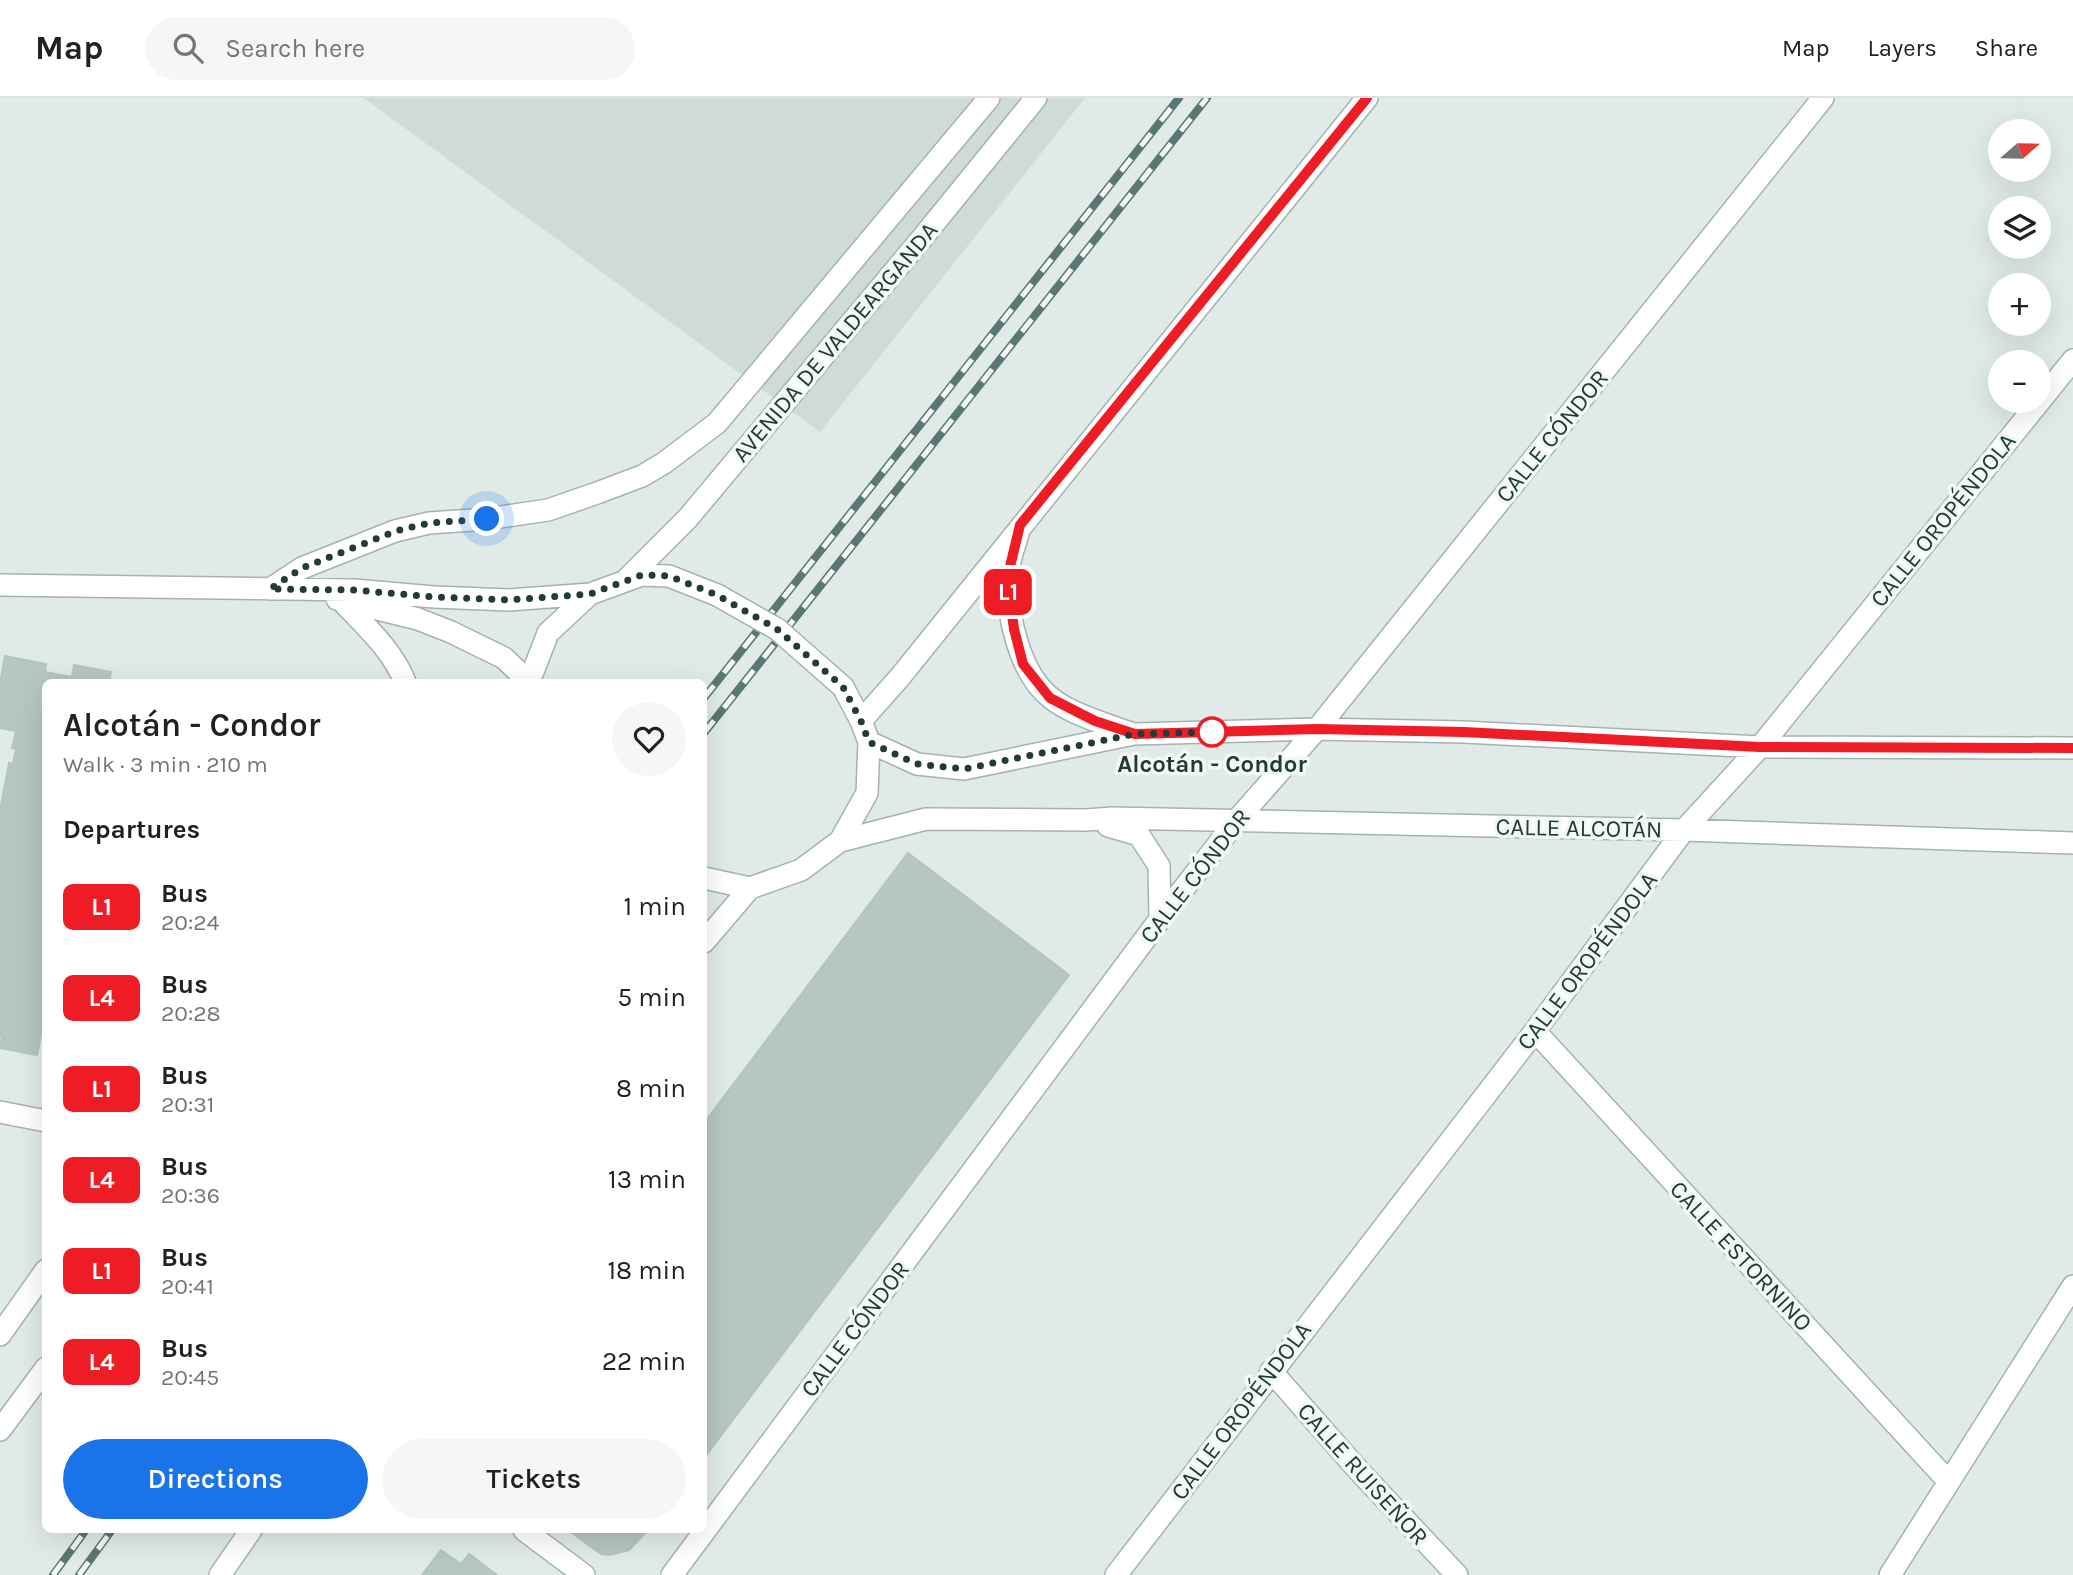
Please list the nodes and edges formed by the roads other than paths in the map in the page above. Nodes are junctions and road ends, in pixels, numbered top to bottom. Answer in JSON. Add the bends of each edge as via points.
{"nodes":[{"id":1,"x":989,"y":98,"type":"edge"},
{"id":2,"x":1036,"y":98,"type":"edge"},
{"id":3,"x":1367,"y":98,"type":"edge"},
{"id":4,"x":1823,"y":98,"type":"edge"},
{"id":5,"x":2073,"y":360,"type":"edge"},
{"id":6,"x":1020,"y":525,"type":"junction"},
{"id":7,"x":627,"y":579,"type":"junction"},
{"id":8,"x":0,"y":585,"type":"edge"},
{"id":9,"x":270,"y":589,"type":"junction"},
{"id":10,"x":590,"y":594,"type":"junction"},
{"id":11,"x":340,"y":599,"type":"junction"},
{"id":12,"x":404,"y":679,"type":"edge"},
{"id":13,"x":526,"y":679,"type":"edge"},
{"id":14,"x":530,"y":679,"type":"edge"},
{"id":15,"x":861,"y":721,"type":"junction"},
{"id":16,"x":1317,"y":729,"type":"junction"},
{"id":17,"x":1135,"y":734,"type":"junction"},
{"id":18,"x":869,"y":742,"type":"junction"},
{"id":19,"x":1760,"y":747,"type":"junction"},
{"id":20,"x":2073,"y":748,"type":"edge"},
{"id":21,"x":1085,"y":820,"type":"junction"},
{"id":22,"x":1237,"y":820,"type":"junction"},
{"id":23,"x":1684,"y":830,"type":"junction"},
{"id":24,"x":840,"y":841,"type":"junction"},
{"id":25,"x":2073,"y":843,"type":"edge"},
{"id":26,"x":707,"y":880,"type":"edge"},
{"id":27,"x":750,"y":888,"type":"junction"},
{"id":28,"x":1160,"y":919,"type":"junction"},
{"id":29,"x":707,"y":938,"type":"edge"},
{"id":30,"x":1535,"y":1031,"type":"junction"},
{"id":31,"x":0,"y":1112,"type":"edge"},
{"id":32,"x":42,"y":1120,"type":"edge"},
{"id":33,"x":42,"y":1276,"type":"edge"},
{"id":34,"x":2073,"y":1286,"type":"edge"},
{"id":35,"x":0,"y":1335,"type":"edge"},
{"id":36,"x":1271,"y":1371,"type":"junction"},
{"id":37,"x":42,"y":1373,"type":"edge"},
{"id":38,"x":0,"y":1430,"type":"edge"},
{"id":39,"x":1948,"y":1481,"type":"junction"},
{"id":40,"x":707,"y":1528,"type":"edge"},
{"id":41,"x":249,"y":1533,"type":"edge"},
{"id":42,"x":528,"y":1533,"type":"edge"},
{"id":43,"x":703,"y":1533,"type":"edge"},
{"id":44,"x":219,"y":1575,"type":"edge"},
{"id":45,"x":584,"y":1575,"type":"edge"},
{"id":46,"x":672,"y":1575,"type":"edge"},
{"id":47,"x":1116,"y":1575,"type":"edge"},
{"id":48,"x":1457,"y":1575,"type":"edge"},
{"id":49,"x":1890,"y":1575,"type":"edge"}],
"edges":[{"from":1,"to":9,"type":"street","via":[[717,423],[664,463],[642,476],[548,510],[396,531],[302,568]]},
{"from":2,"to":7,"type":"street","name":"AVENIDA DE VALDEARGANDA","via":[[688,518]]},
{"from":3,"to":6,"type":"street"},
{"from":4,"to":16,"type":"street","name":"CALLE CÓNDOR"},
{"from":5,"to":19,"type":"street","name":"CALLE OROPÉNDOLA"},
{"from":6,"to":15,"type":"street"},
{"from":6,"to":17,"type":"street","via":[[1007,579],[1023,664],[1050,698],[1095,721]]},
{"from":7,"to":10,"type":"street"},
{"from":7,"to":15,"type":"street","bridge":true,"via":[[669,576],[717,595],[777,629],[843,687]]},
{"from":8,"to":9,"type":"street"},
{"from":9,"to":10,"type":"street","via":[[508,600]]},
{"from":9,"to":11,"type":"street"},
{"from":10,"to":14,"type":"street","via":[[548,633]]},
{"from":11,"to":12,"type":"street","via":[[373,633]]},
{"from":11,"to":13,"type":"street","via":[[451,632],[504,658]]},
{"from":15,"to":18,"type":"street"},
{"from":16,"to":17,"type":"street"},
{"from":16,"to":19,"type":"street"},
{"from":16,"to":22,"type":"street","name":"CALLE CÓNDOR"},
{"from":17,"to":18,"type":"street","via":[[964,769],[917,764]]},
{"from":18,"to":24,"type":"street","via":[[867,793]]},
{"from":19,"to":20,"type":"street"},
{"from":19,"to":23,"type":"street","name":"CALLE OROPÉNDOLA"},
{"from":21,"to":22,"type":"street","name":"CALLE ALCOTÁN"},
{"from":21,"to":24,"type":"street","name":"CALLE ALCOTÁN","via":[[926,819]]},
{"from":21,"to":28,"type":"street","name":"CALLE ALCOTÁN","via":[[1139,835],[1159,866]]},
{"from":22,"to":23,"type":"street","name":"CALLE ALCOTÁN"},
{"from":22,"to":28,"type":"street","name":"CALLE CÓNDOR"},
{"from":23,"to":25,"type":"street","name":"CALLE ALCOTÁN"},
{"from":23,"to":30,"type":"street","name":"CALLE OROPÉNDOLA"},
{"from":24,"to":27,"type":"street","via":[[801,870]]},
{"from":26,"to":27,"type":"street"},
{"from":27,"to":29,"type":"street"},
{"from":28,"to":40,"type":"street","name":"CALLE CÓNDOR"},
{"from":30,"to":36,"type":"street","name":"CALLE OROPÉNDOLA"},
{"from":30,"to":39,"type":"street","name":"CALLE ESTORNINO"},
{"from":31,"to":32,"type":"street"},
{"from":33,"to":35,"type":"street"},
{"from":34,"to":39,"type":"street"},
{"from":36,"to":47,"type":"street","name":"CALLE OROPÉNDOLA"},
{"from":36,"to":48,"type":"street","name":"CALLE RUISEÑOR"},
{"from":37,"to":38,"type":"street"},
{"from":39,"to":49,"type":"street"},
{"from":41,"to":44,"type":"street"},
{"from":42,"to":45,"type":"street"},
{"from":43,"to":46,"type":"street","name":"CALLE CÓNDOR"}]}
